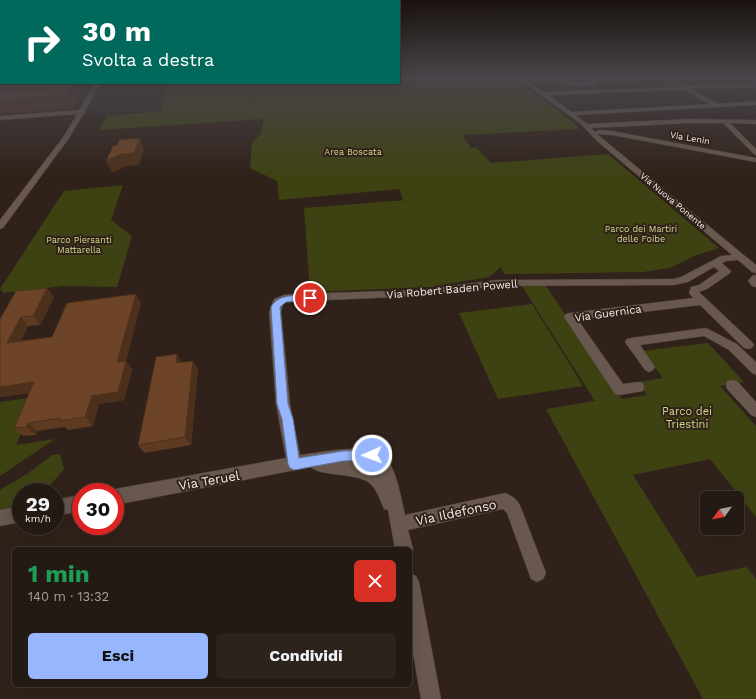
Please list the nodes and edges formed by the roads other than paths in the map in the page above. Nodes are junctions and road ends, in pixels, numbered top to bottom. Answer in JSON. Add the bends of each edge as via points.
{"nodes":[{"id":1,"x":566,"y":111,"type":"edge"},
{"id":2,"x":632,"y":111,"type":"edge"},
{"id":3,"x":726,"y":111,"type":"edge"},
{"id":4,"x":82,"y":112,"type":"joint"},
{"id":5,"x":729,"y":112,"type":"dead end"},
{"id":6,"x":570,"y":114,"type":"junction"},
{"id":7,"x":735,"y":115,"type":"dead end"},
{"id":8,"x":0,"y":118,"type":"edge"},
{"id":9,"x":724,"y":121,"type":"junction"},
{"id":10,"x":747,"y":122,"type":"junction"},
{"id":11,"x":756,"y":122,"type":"edge"},
{"id":12,"x":588,"y":129,"type":"junction"},
{"id":13,"x":755,"y":158,"type":"edge"},
{"id":14,"x":0,"y":226,"type":"edge"},
{"id":15,"x":740,"y":257,"type":"junction"},
{"id":16,"x":715,"y":262,"type":"junction"},
{"id":17,"x":756,"y":270,"type":"edge"},
{"id":18,"x":756,"y":278,"type":"edge"},
{"id":19,"x":756,"y":284,"type":"edge"},
{"id":20,"x":702,"y":301,"type":"junction"},
{"id":21,"x":752,"y":344,"type":"edge"},
{"id":22,"x":733,"y":347,"type":"junction"},
{"id":23,"x":649,"y":367,"type":"dead end"},
{"id":24,"x":756,"y":370,"type":"edge"},
{"id":25,"x":732,"y":385,"type":"dead end"},
{"id":26,"x":638,"y":387,"type":"dead end"},
{"id":27,"x":756,"y":410,"type":"edge"},
{"id":28,"x":375,"y":459,"type":"junction"},
{"id":29,"x":299,"y":463,"type":"junction"},
{"id":30,"x":367,"y":473,"type":"junction"},
{"id":31,"x":124,"y":495,"type":"edge"},
{"id":32,"x":12,"y":516,"type":"edge"},
{"id":33,"x":0,"y":518,"type":"edge"},
{"id":34,"x":399,"y":524,"type":"junction"},
{"id":35,"x":404,"y":547,"type":"edge"},
{"id":36,"x":537,"y":573,"type":"dead end"},
{"id":37,"x":412,"y":593,"type":"edge"},
{"id":38,"x":431,"y":699,"type":"edge"}],
"edges":[{"from":1,"to":6,"type":"street"},
{"from":2,"to":6,"type":"street"},
{"from":3,"to":5,"type":"street"},
{"from":4,"to":8,"type":"street"},
{"from":4,"to":14,"type":"street"},
{"from":6,"to":12,"type":"street"},
{"from":7,"to":10,"type":"street"},
{"from":9,"to":10,"type":"street"},
{"from":9,"to":12,"type":"street"},
{"from":9,"to":13,"type":"street"},
{"from":10,"to":11,"type":"street"},
{"from":12,"to":13,"type":"street","name":"Via Lenin"},
{"from":12,"to":15,"type":"street","name":"Via Nuova Ponente"},
{"from":15,"to":16,"type":"street","name":"Via Robert Baden Powell","via":[[724,258]]},
{"from":15,"to":17,"type":"street","name":"Via Nuova Ponente"},
{"from":16,"to":20,"type":"street","via":[[726,271],[696,289],[694,293]]},
{"from":16,"to":29,"type":"street","name":"Via Robert Baden Powell","via":[[684,280],[674,282],[497,283],[418,293],[284,299],[278,302],[275,312],[282,404]]},
{"from":18,"to":19,"type":"street","via":[[753,281]]},
{"from":20,"to":21,"type":"street"},
{"from":20,"to":26,"type":"street","name":"Via Guernica","via":[[570,317],[620,390]]},
{"from":21,"to":22,"type":"street"},
{"from":22,"to":23,"type":"street","via":[[706,332],[630,342]]},
{"from":22,"to":24,"type":"street"},
{"from":25,"to":27,"type":"street"},
{"from":28,"to":29,"type":"street","name":"Via Teruel","via":[[343,456]]},
{"from":28,"to":30,"type":"street","via":[[363,459],[361,463]]},
{"from":28,"to":34,"type":"street","via":[[390,483]]},
{"from":29,"to":30,"type":"street"},
{"from":29,"to":31,"type":"street","name":"Via Teruel"},
{"from":30,"to":34,"type":"street","via":[[383,489]]},
{"from":32,"to":33,"type":"street"},
{"from":34,"to":35,"type":"street"},
{"from":34,"to":36,"type":"street","name":"Via Ildefonso","via":[[505,501],[513,508]]},
{"from":37,"to":38,"type":"street"}]}
